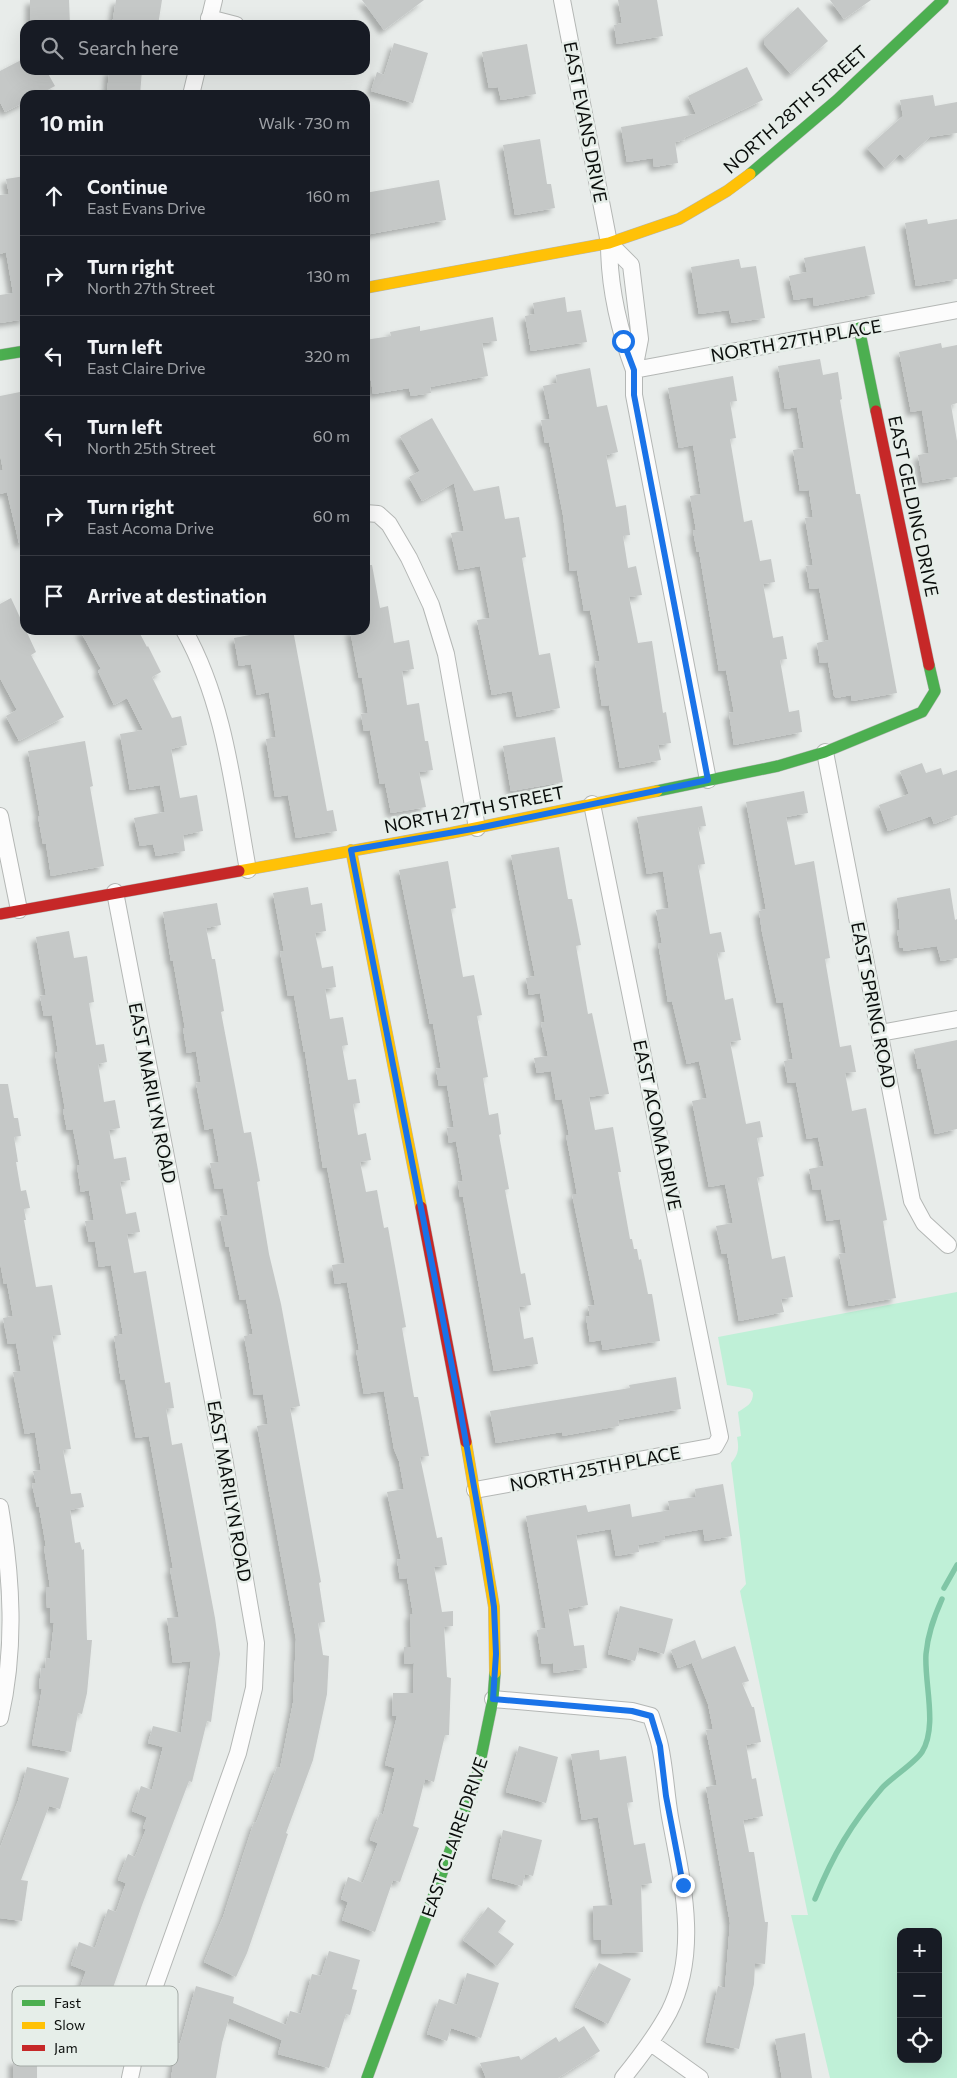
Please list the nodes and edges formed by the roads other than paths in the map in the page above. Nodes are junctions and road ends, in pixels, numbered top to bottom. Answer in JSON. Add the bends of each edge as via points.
{"nodes":[{"id":1,"x":214,"y":0,"type":"edge"},
{"id":2,"x":562,"y":0,"type":"edge"},
{"id":3,"x":943,"y":0,"type":"edge"},
{"id":4,"x":209,"y":20,"type":"edge"},
{"id":5,"x":196,"y":75,"type":"edge"},
{"id":6,"x":192,"y":90,"type":"edge"},
{"id":7,"x":610,"y":243,"type":"junction"},
{"id":8,"x":370,"y":287,"type":"edge"},
{"id":9,"x":957,"y":310,"type":"edge"},
{"id":10,"x":859,"y":328,"type":"junction"},
{"id":11,"x":20,"y":352,"type":"edge"},
{"id":12,"x":0,"y":355,"type":"edge"},
{"id":13,"x":634,"y":370,"type":"junction"},
{"id":14,"x":372,"y":514,"type":"edge"},
{"id":15,"x":186,"y":635,"type":"edge"},
{"id":16,"x":936,"y":692,"type":"joint"},
{"id":17,"x":825,"y":752,"type":"junction"},
{"id":18,"x":708,"y":780,"type":"junction"},
{"id":19,"x":592,"y":804,"type":"junction"},
{"id":20,"x":0,"y":816,"type":"edge"},
{"id":21,"x":478,"y":828,"type":"junction"},
{"id":22,"x":351,"y":850,"type":"junction"},
{"id":23,"x":248,"y":870,"type":"junction"},
{"id":24,"x":115,"y":892,"type":"junction"},
{"id":25,"x":19,"y":910,"type":"junction"},
{"id":26,"x":0,"y":914,"type":"edge"},
{"id":27,"x":957,"y":1019,"type":"edge"},
{"id":28,"x":880,"y":1033,"type":"junction"},
{"id":29,"x":948,"y":1245,"type":"dead end"},
{"id":30,"x":715,"y":1446,"type":"joint"},
{"id":31,"x":475,"y":1490,"type":"junction"},
{"id":32,"x":0,"y":1507,"type":"edge"},
{"id":33,"x":493,"y":1699,"type":"junction"},
{"id":34,"x":0,"y":1718,"type":"edge"},
{"id":35,"x":155,"y":1986,"type":"edge"},
{"id":36,"x":651,"y":2043,"type":"junction"},
{"id":37,"x":367,"y":2078,"type":"edge"},
{"id":38,"x":623,"y":2078,"type":"edge"},
{"id":39,"x":700,"y":2078,"type":"edge"}],
"edges":[{"from":1,"to":4,"type":"street"},
{"from":2,"to":7,"type":"street","name":"EAST EVANS DRIVE"},
{"from":3,"to":7,"type":"street","name":"NORTH 28TH STREET","via":[[823,112],[727,191],[679,219]]},
{"from":5,"to":6,"type":"street"},
{"from":7,"to":8,"type":"street","name":"NORTH 28TH STREET"},
{"from":7,"to":13,"type":"street","via":[[631,266],[640,338]]},
{"from":9,"to":10,"type":"street","name":"NORTH 27TH PLACE"},
{"from":10,"to":13,"type":"street","name":"NORTH 27TH PLACE"},
{"from":10,"to":16,"type":"street","name":"EAST GELDING DRIVE"},
{"from":11,"to":12,"type":"street"},
{"from":13,"to":18,"type":"street","via":[[634,395]]},
{"from":14,"to":21,"type":"street","via":[[389,524],[409,558],[434,613],[446,654]]},
{"from":15,"to":23,"type":"street","via":[[220,718]]},
{"from":16,"to":17,"type":"street","name":"NORTH 27TH STREET","via":[[922,712]]},
{"from":17,"to":18,"type":"street","name":"NORTH 27TH STREET","via":[[778,766]]},
{"from":17,"to":28,"type":"street","name":"EAST SPRING ROAD"},
{"from":18,"to":19,"type":"street","name":"NORTH 27TH STREET"},
{"from":19,"to":21,"type":"street","name":"NORTH 27TH STREET"},
{"from":19,"to":30,"type":"street","name":"EAST ACOMA DRIVE","via":[[712,1393],[720,1437]]},
{"from":20,"to":25,"type":"street"},
{"from":21,"to":22,"type":"street","name":"NORTH 27TH STREET"},
{"from":22,"to":23,"type":"street","name":"NORTH 27TH STREET"},
{"from":22,"to":31,"type":"street","name":"EAST CLAIRE DRIVE"},
{"from":23,"to":24,"type":"street","name":"NORTH 27TH STREET"},
{"from":24,"to":25,"type":"street","name":"NORTH 27TH STREET"},
{"from":24,"to":35,"type":"street","name":"EAST MARILYN ROAD","via":[[224,1458],[256,1643],[254,1688],[244,1730]]},
{"from":25,"to":26,"type":"street","name":"NORTH 27TH STREET"},
{"from":27,"to":28,"type":"street"},
{"from":28,"to":29,"type":"street","name":"EAST SPRING ROAD","via":[[912,1201],[924,1223]]},
{"from":30,"to":31,"type":"street","name":"NORTH 25TH PLACE"},
{"from":31,"to":33,"type":"street","name":"EAST CLAIRE DRIVE","via":[[494,1607],[496,1654]]},
{"from":32,"to":34,"type":"street","via":[[8,1552],[12,1606],[10,1655]]},
{"from":33,"to":36,"type":"street","via":[[632,1711],[651,1716],[660,1746],[683,1885],[687,1937],[678,1987],[670,2010]]},
{"from":33,"to":37,"type":"street","name":"EAST CLAIRE DRIVE","via":[[477,1777]]},
{"from":36,"to":38,"type":"street"},
{"from":36,"to":39,"type":"street"}]}
